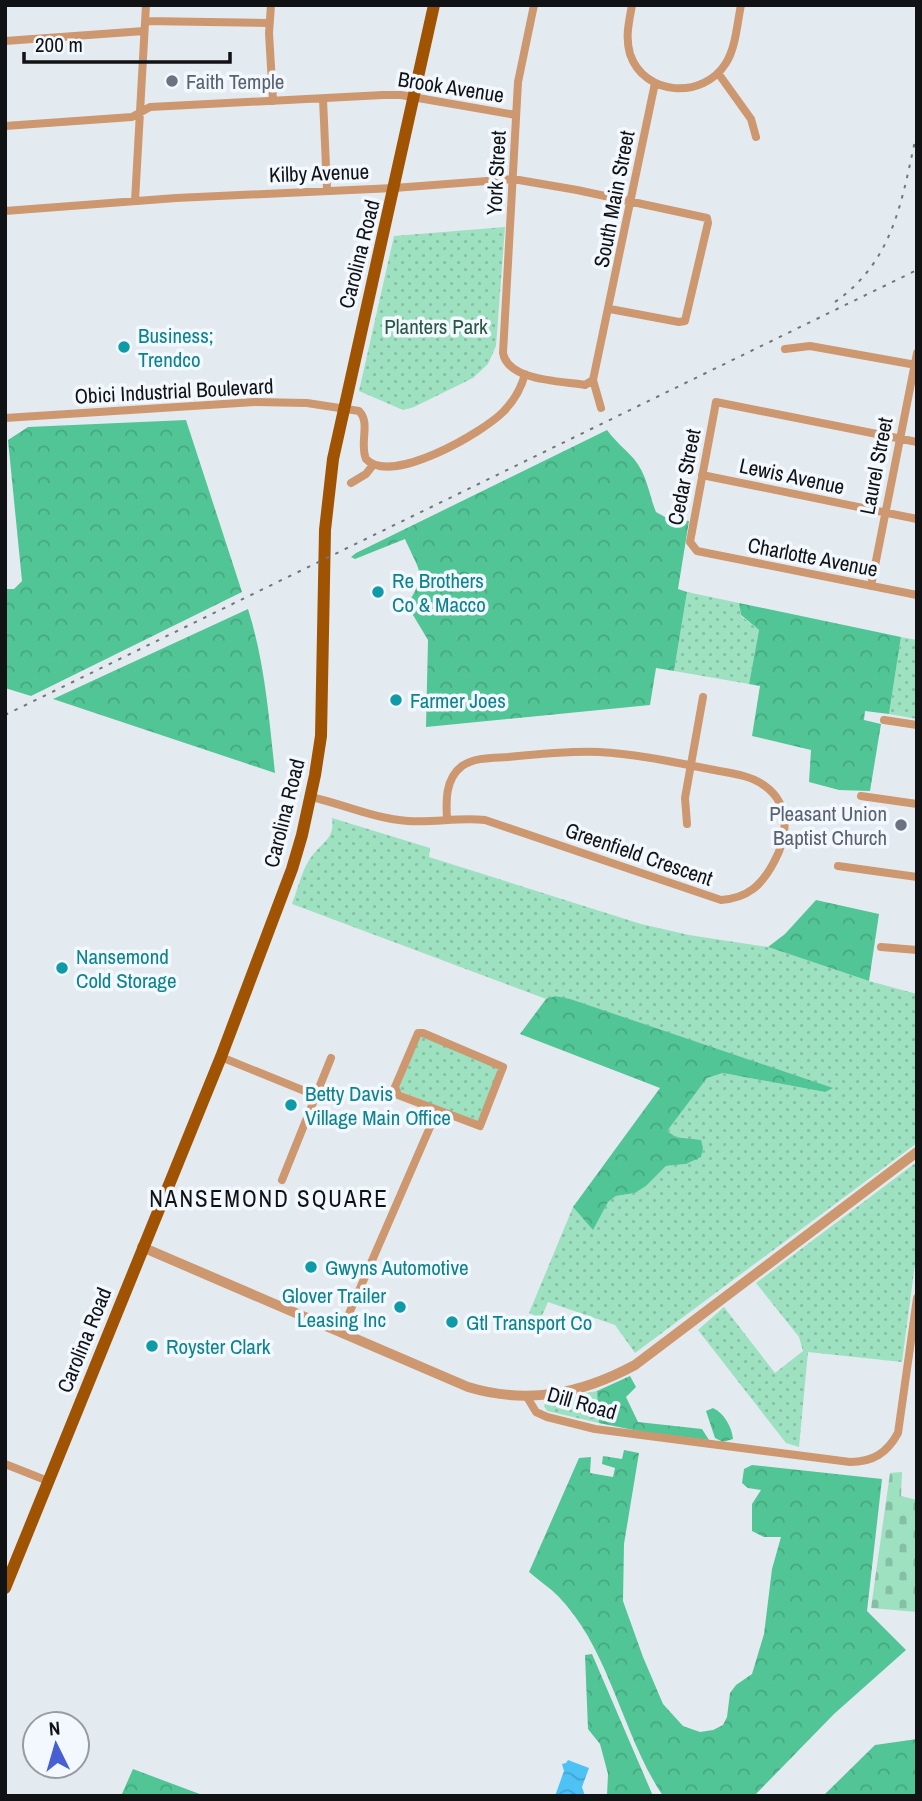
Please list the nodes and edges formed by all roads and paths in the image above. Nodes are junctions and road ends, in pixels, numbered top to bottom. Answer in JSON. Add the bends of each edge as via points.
{"nodes":[{"id":1,"x":146,"y":5,"type":"edge"},
{"id":2,"x":271,"y":5,"type":"edge"},
{"id":3,"x":434,"y":5,"type":"edge"},
{"id":4,"x":534,"y":5,"type":"edge"},
{"id":5,"x":632,"y":5,"type":"edge"},
{"id":6,"x":741,"y":5,"type":"edge"},
{"id":7,"x":145,"y":21,"type":"junction"},
{"id":8,"x":269,"y":23,"type":"junction"},
{"id":9,"x":144,"y":31,"type":"junction"},
{"id":10,"x":5,"y":41,"type":"edge"},
{"id":11,"x":718,"y":73,"type":"junction"},
{"id":12,"x":655,"y":83,"type":"junction"},
{"id":13,"x":414,"y":98,"type":"junction"},
{"id":14,"x":323,"y":99,"type":"junction"},
{"id":15,"x":273,"y":102,"type":"junction"},
{"id":16,"x":140,"y":112,"type":"junction"},
{"id":17,"x":516,"y":115,"type":"junction"},
{"id":18,"x":5,"y":126,"type":"edge"},
{"id":19,"x":756,"y":136,"type":"dead end"},
{"id":20,"x":513,"y":179,"type":"junction"},
{"id":21,"x":394,"y":188,"type":"junction"},
{"id":22,"x":327,"y":189,"type":"junction"},
{"id":23,"x":135,"y":201,"type":"junction"},
{"id":24,"x":631,"y":201,"type":"junction"},
{"id":25,"x":5,"y":211,"type":"edge"},
{"id":26,"x":610,"y":309,"type":"junction"},
{"id":27,"x":785,"y":349,"type":"dead end"},
{"id":28,"x":917,"y":353,"type":"edge"},
{"id":29,"x":916,"y":365,"type":"edge"},
{"id":30,"x":525,"y":374,"type":"junction"},
{"id":31,"x":593,"y":380,"type":"junction"},
{"id":32,"x":601,"y":408,"type":"dead end"},
{"id":33,"x":343,"y":409,"type":"junction"},
{"id":34,"x":5,"y":418,"type":"edge"},
{"id":35,"x":900,"y":439,"type":"junction"},
{"id":36,"x":917,"y":442,"type":"edge"},
{"id":37,"x":373,"y":465,"type":"junction"},
{"id":38,"x":702,"y":475,"type":"junction"},
{"id":39,"x":351,"y":483,"type":"dead end"},
{"id":40,"x":885,"y":513,"type":"junction"},
{"id":41,"x":917,"y":519,"type":"edge"},
{"id":42,"x":701,"y":552,"type":"joint"},
{"id":43,"x":871,"y":586,"type":"junction"},
{"id":44,"x":917,"y":595,"type":"edge"},
{"id":45,"x":703,"y":698,"type":"dead end"},
{"id":46,"x":884,"y":720,"type":"dead end"},
{"id":47,"x":917,"y":725,"type":"edge"},
{"id":48,"x":691,"y":765,"type":"junction"},
{"id":49,"x":862,"y":796,"type":"dead end"},
{"id":50,"x":311,"y":797,"type":"junction"},
{"id":51,"x":917,"y":804,"type":"edge"},
{"id":52,"x":447,"y":820,"type":"junction"},
{"id":53,"x":687,"y":824,"type":"dead end"},
{"id":54,"x":838,"y":866,"type":"dead end"},
{"id":55,"x":917,"y":877,"type":"edge"},
{"id":56,"x":881,"y":947,"type":"dead end"},
{"id":57,"x":917,"y":950,"type":"edge"},
{"id":58,"x":221,"y":1057,"type":"junction"},
{"id":59,"x":331,"y":1058,"type":"dead end"},
{"id":60,"x":317,"y":1096,"type":"junction"},
{"id":61,"x":437,"y":1111,"type":"junction"},
{"id":62,"x":917,"y":1152,"type":"edge"},
{"id":63,"x":282,"y":1180,"type":"dead end"},
{"id":64,"x":142,"y":1247,"type":"junction"},
{"id":65,"x":917,"y":1298,"type":"edge"},
{"id":66,"x":341,"y":1332,"type":"junction"},
{"id":67,"x":527,"y":1397,"type":"junction"},
{"id":68,"x":5,"y":1464,"type":"edge"},
{"id":69,"x":48,"y":1481,"type":"junction"},
{"id":70,"x":5,"y":1588,"type":"edge"}],
"edges":[{"from":1,"to":7,"type":"street"},
{"from":2,"to":8,"type":"street"},
{"from":3,"to":13,"type":"main road","name":"Carolina Road"},
{"from":4,"to":17,"type":"street","name":"York Street","via":[[519,74]]},
{"from":5,"to":12,"type":"street","via":[[629,51],[642,74]]},
{"from":6,"to":11,"type":"street","via":[[730,54]]},
{"from":7,"to":8,"type":"street"},
{"from":7,"to":9,"type":"street"},
{"from":8,"to":15,"type":"street"},
{"from":9,"to":10,"type":"street"},
{"from":9,"to":16,"type":"street"},
{"from":11,"to":12,"type":"street","via":[[689,88]]},
{"from":11,"to":19,"type":"street","via":[[751,119]]},
{"from":12,"to":24,"type":"street","name":"South Main Street"},
{"from":13,"to":14,"type":"street","name":"Brook Avenue"},
{"from":13,"to":17,"type":"street","name":"Brook Avenue"},
{"from":13,"to":21,"type":"main road","name":"Carolina Road"},
{"from":14,"to":15,"type":"street","name":"Brook Avenue"},
{"from":14,"to":22,"type":"street"},
{"from":15,"to":16,"type":"street","name":"Brook Avenue","via":[[150,107]]},
{"from":16,"to":18,"type":"street","name":"Brook Avenue","via":[[132,117]]},
{"from":16,"to":23,"type":"street"},
{"from":17,"to":20,"type":"street","name":"York Street"},
{"from":20,"to":21,"type":"street","name":"Kilby Avenue"},
{"from":20,"to":24,"type":"street","name":"Kilby Avenue"},
{"from":20,"to":30,"type":"street","name":"York Street","via":[[503,353],[511,369]]},
{"from":21,"to":22,"type":"street","name":"Kilby Avenue"},
{"from":21,"to":33,"type":"main road","name":"Carolina Road"},
{"from":22,"to":23,"type":"street","name":"Kilby Avenue"},
{"from":23,"to":25,"type":"street","name":"Kilby Avenue"},
{"from":24,"to":26,"type":"street","name":"South Main Street"},
{"from":24,"to":26,"type":"street","name":"Kilby Avenue","via":[[707,218],[708,223],[688,318],[679,322]]},
{"from":26,"to":31,"type":"street","name":"South Main Street"},
{"from":27,"to":29,"type":"street","via":[[810,346]]},
{"from":28,"to":29,"type":"street","name":"Laurel Street"},
{"from":29,"to":35,"type":"street","name":"Laurel Street"},
{"from":30,"to":31,"type":"street","via":[[585,385]]},
{"from":30,"to":37,"type":"street","via":[[509,406],[468,438],[412,462]]},
{"from":31,"to":32,"type":"street","name":"South Main Street"},
{"from":33,"to":34,"type":"street","name":"Obici Industrial Boulevard","via":[[255,402]]},
{"from":33,"to":37,"type":"street","via":[[364,416],[363,453]]},
{"from":33,"to":50,"type":"main road","name":"Carolina Road","via":[[325,530],[322,709]]},
{"from":35,"to":36,"type":"street"},
{"from":35,"to":38,"type":"street","name":"Cedar Street","via":[[716,402]]},
{"from":35,"to":40,"type":"street","name":"Laurel Street"},
{"from":37,"to":39,"type":"street"},
{"from":38,"to":40,"type":"street","name":"Lewis Avenue"},
{"from":38,"to":42,"type":"street","name":"Cedar Street","via":[[690,542]]},
{"from":40,"to":41,"type":"street","name":"Lewis Avenue"},
{"from":40,"to":43,"type":"street","name":"Laurel Street"},
{"from":42,"to":43,"type":"street","name":"Charlotte Avenue"},
{"from":43,"to":44,"type":"street","name":"Charlotte Avenue"},
{"from":45,"to":48,"type":"street"},
{"from":46,"to":47,"type":"street"},
{"from":48,"to":52,"type":"street","name":"Greenfield Crescent","via":[[597,752],[477,760],[453,776],[446,799]]},
{"from":48,"to":52,"type":"street","name":"Greenfield Crescent","via":[[763,784],[775,796],[783,815],[782,849],[763,881],[741,897],[712,899],[498,824]]},
{"from":48,"to":53,"type":"street"},
{"from":49,"to":51,"type":"street"},
{"from":50,"to":52,"type":"street","name":"Greenfield Crescent","via":[[391,819]]},
{"from":50,"to":58,"type":"main road","name":"Carolina Road","via":[[292,869]]},
{"from":54,"to":55,"type":"street"},
{"from":56,"to":57,"type":"street"},
{"from":58,"to":60,"type":"street"},
{"from":58,"to":64,"type":"main road","name":"Carolina Road"},
{"from":59,"to":60,"type":"street"},
{"from":60,"to":63,"type":"street"},
{"from":61,"to":61,"type":"street","via":[[480,1126],[503,1067],[418,1033],[396,1092]]},
{"from":61,"to":66,"type":"street"},
{"from":62,"to":67,"type":"street","via":[[635,1365],[582,1388]]},
{"from":64,"to":66,"type":"street","name":"Dill Road"},
{"from":64,"to":69,"type":"main road","name":"Carolina Road"},
{"from":65,"to":67,"type":"street","name":"Dill Road","via":[[898,1433],[888,1448],[869,1460],[850,1462],[607,1432],[547,1417],[533,1408]]},
{"from":66,"to":67,"type":"street","name":"Dill Road","via":[[468,1387]]},
{"from":68,"to":69,"type":"street"},
{"from":69,"to":70,"type":"main road","name":"Carolina Road"}]}
